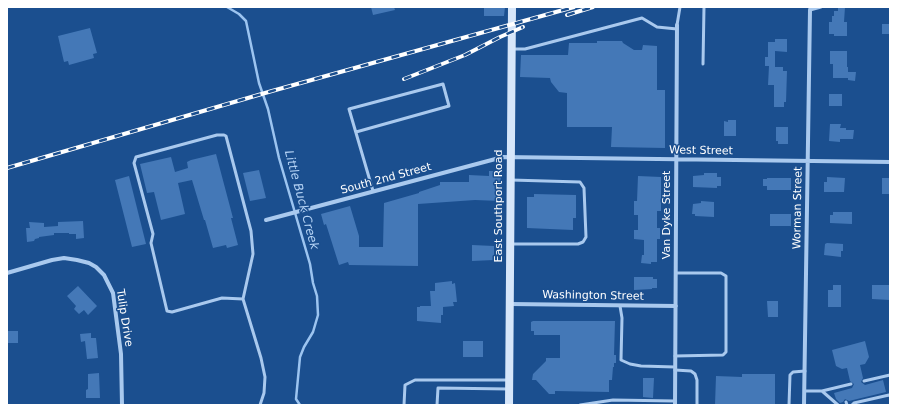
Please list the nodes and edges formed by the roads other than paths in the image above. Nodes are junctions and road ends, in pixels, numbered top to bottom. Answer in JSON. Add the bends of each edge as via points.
{"nodes":[{"id":1,"x":512,"y":7,"type":"edge"},
{"id":2,"x":680,"y":7,"type":"edge"},
{"id":3,"x":704,"y":7,"type":"edge"},
{"id":4,"x":821,"y":7,"type":"edge"},
{"id":5,"x":810,"y":9,"type":"edge"},
{"id":6,"x":677,"y":27,"type":"junction"},
{"id":7,"x":512,"y":50,"type":"junction"},
{"id":8,"x":703,"y":64,"type":"dead end"},
{"id":9,"x":356,"y":132,"type":"junction"},
{"id":10,"x":511,"y":157,"type":"junction"},
{"id":11,"x":676,"y":160,"type":"junction"},
{"id":12,"x":808,"y":161,"type":"junction"},
{"id":13,"x":890,"y":162,"type":"edge"},
{"id":14,"x":511,"y":180,"type":"junction"},
{"id":15,"x":373,"y":191,"type":"junction"},
{"id":16,"x":266,"y":220,"type":"dead end"},
{"id":17,"x":510,"y":244,"type":"junction"},
{"id":18,"x":7,"y":273,"type":"edge"},
{"id":19,"x":676,"y":273,"type":"junction"},
{"id":20,"x":243,"y":299,"type":"junction"},
{"id":21,"x":510,"y":304,"type":"junction"},
{"id":22,"x":620,"y":306,"type":"junction"},
{"id":23,"x":676,"y":306,"type":"junction"},
{"id":24,"x":675,"y":356,"type":"junction"},
{"id":25,"x":675,"y":369,"type":"junction"},
{"id":26,"x":805,"y":371,"type":"junction"},
{"id":27,"x":890,"y":375,"type":"edge"},
{"id":28,"x":509,"y":380,"type":"junction"},
{"id":29,"x":865,"y":382,"type":"dead end"},
{"id":30,"x":851,"y":384,"type":"dead end"},
{"id":31,"x":509,"y":389,"type":"junction"},
{"id":32,"x":805,"y":391,"type":"junction"},
{"id":33,"x":822,"y":391,"type":"junction"},
{"id":34,"x":890,"y":395,"type":"edge"},
{"id":35,"x":675,"y":403,"type":"edge"},
{"id":36,"x":122,"y":405,"type":"edge"},
{"id":37,"x":260,"y":405,"type":"edge"},
{"id":38,"x":404,"y":405,"type":"edge"},
{"id":39,"x":437,"y":405,"type":"edge"},
{"id":40,"x":509,"y":405,"type":"edge"},
{"id":41,"x":580,"y":405,"type":"edge"},
{"id":42,"x":697,"y":405,"type":"edge"},
{"id":43,"x":789,"y":405,"type":"edge"},
{"id":44,"x":804,"y":405,"type":"edge"},
{"id":45,"x":838,"y":405,"type":"edge"},
{"id":46,"x":852,"y":405,"type":"edge"}],
"edges":[{"from":1,"to":7,"type":"main road","name":"East Southport Road"},
{"from":2,"to":6,"type":"lane"},
{"from":3,"to":8,"type":"lane"},
{"from":4,"to":5,"type":"lane"},
{"from":5,"to":12,"type":"street","name":"Worman Street"},
{"from":6,"to":7,"type":"lane","via":[[657,27],[642,18]]},
{"from":6,"to":11,"type":"street","name":"Van Dyke Street"},
{"from":7,"to":10,"type":"main road","name":"East Southport Road"},
{"from":9,"to":9,"type":"lane","via":[[349,109],[443,84],[449,106]]},
{"from":9,"to":15,"type":"lane"},
{"from":10,"to":11,"type":"street","name":"West Street"},
{"from":10,"to":14,"type":"main road","name":"East Southport Road"},
{"from":10,"to":15,"type":"street","name":"South 2nd Street","via":[[498,158]]},
{"from":11,"to":12,"type":"street","name":"West Street"},
{"from":11,"to":19,"type":"street","name":"Van Dyke Street"},
{"from":12,"to":13,"type":"street","name":"West Street"},
{"from":12,"to":26,"type":"street","name":"Worman Street"},
{"from":14,"to":17,"type":"main road","name":"East Southport Road"},
{"from":14,"to":17,"type":"lane","via":[[580,182],[584,188],[586,237],[578,244]]},
{"from":15,"to":16,"type":"street","name":"South 2nd Street"},
{"from":17,"to":21,"type":"main road","name":"East Southport Road"},
{"from":18,"to":36,"type":"street","name":"Tulip Drive","via":[[52,260],[68,259],[92,265],[104,276],[112,293],[121,354]]},
{"from":19,"to":23,"type":"street","name":"Van Dyke Street"},
{"from":19,"to":24,"type":"lane","via":[[721,273],[726,276],[726,352],[723,355]]},
{"from":20,"to":20,"type":"lane","via":[[253,254],[251,231],[226,136],[217,136],[136,157],[134,163],[153,234],[151,243],[167,311],[172,312],[222,298]]},
{"from":20,"to":37,"type":"lane","via":[[265,377]]},
{"from":21,"to":22,"type":"street","name":"Washington Street"},
{"from":21,"to":28,"type":"main road","name":"East Southport Road"},
{"from":22,"to":23,"type":"street","name":"Washington Street"},
{"from":22,"to":25,"type":"lane","via":[[621,360],[641,366]]},
{"from":23,"to":24,"type":"street","name":"Van Dyke Street"},
{"from":24,"to":25,"type":"street","name":"Van Dyke Street"},
{"from":25,"to":35,"type":"street","name":"Van Dyke Street"},
{"from":25,"to":42,"type":"lane","via":[[692,371],[695,374]]},
{"from":26,"to":32,"type":"street","name":"Worman Street"},
{"from":26,"to":43,"type":"lane","via":[[793,372],[790,375]]},
{"from":27,"to":29,"type":"lane"},
{"from":28,"to":31,"type":"main road","name":"East Southport Road"},
{"from":28,"to":38,"type":"lane","via":[[415,380],[405,385]]},
{"from":30,"to":33,"type":"lane"},
{"from":31,"to":39,"type":"lane","via":[[438,388]]},
{"from":31,"to":40,"type":"main road","name":"East Southport Road"},
{"from":32,"to":33,"type":"lane"},
{"from":32,"to":44,"type":"street","name":"Worman Street"},
{"from":33,"to":45,"type":"lane"},
{"from":34,"to":46,"type":"lane","via":[[858,400]]},
{"from":35,"to":41,"type":"lane","via":[[613,400]]}]}
